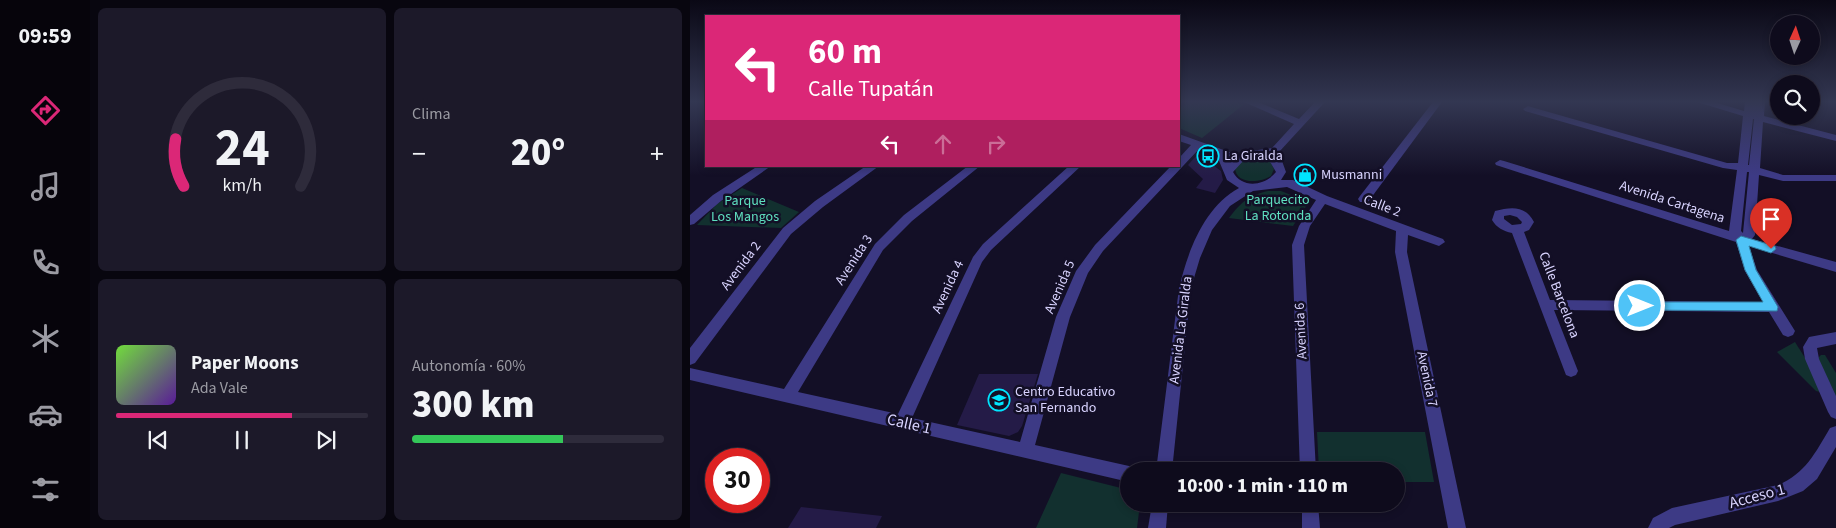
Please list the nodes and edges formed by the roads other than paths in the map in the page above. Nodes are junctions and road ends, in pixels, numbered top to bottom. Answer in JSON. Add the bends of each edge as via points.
{"nodes":[{"id":1,"x":1299,"y":127,"type":"edge"},
{"id":2,"x":1419,"y":127,"type":"edge"},
{"id":3,"x":1590,"y":127,"type":"edge"},
{"id":4,"x":1752,"y":127,"type":"edge"},
{"id":5,"x":1754,"y":127,"type":"edge"},
{"id":6,"x":1794,"y":127,"type":"edge"},
{"id":7,"x":1180,"y":137,"type":"edge"},
{"id":8,"x":1836,"y":138,"type":"edge"},
{"id":9,"x":1197,"y":145,"type":"junction"},
{"id":10,"x":1221,"y":154,"type":"junction"},
{"id":11,"x":1243,"y":155,"type":"junction"},
{"id":12,"x":1278,"y":161,"type":"junction"},
{"id":13,"x":1180,"y":163,"type":"edge"},
{"id":14,"x":1500,"y":163,"type":"dead end"},
{"id":15,"x":764,"y":167,"type":"edge"},
{"id":16,"x":873,"y":167,"type":"edge"},
{"id":17,"x":974,"y":167,"type":"edge"},
{"id":18,"x":1075,"y":167,"type":"edge"},
{"id":19,"x":1176,"y":167,"type":"edge"},
{"id":20,"x":1742,"y":170,"type":"junction"},
{"id":21,"x":1230,"y":174,"type":"junction"},
{"id":22,"x":1755,"y":174,"type":"junction"},
{"id":23,"x":1836,"y":178,"type":"edge"},
{"id":24,"x":1289,"y":183,"type":"junction"},
{"id":25,"x":1270,"y":184,"type":"junction"},
{"id":26,"x":1836,"y":184,"type":"edge"},
{"id":27,"x":1252,"y":187,"type":"junction"},
{"id":28,"x":1323,"y":199,"type":"junction"},
{"id":29,"x":1364,"y":199,"type":"dead end"},
{"id":30,"x":1228,"y":200,"type":"junction"},
{"id":31,"x":690,"y":221,"type":"edge"},
{"id":32,"x":1402,"y":230,"type":"junction"},
{"id":33,"x":1517,"y":230,"type":"dead end"},
{"id":34,"x":1741,"y":240,"type":"junction"},
{"id":35,"x":1439,"y":242,"type":"dead end"},
{"id":36,"x":1836,"y":267,"type":"edge"},
{"id":37,"x":1546,"y":305,"type":"junction"},
{"id":38,"x":1772,"y":307,"type":"junction"},
{"id":39,"x":1788,"y":331,"type":"dead end"},
{"id":40,"x":1836,"y":338,"type":"edge"},
{"id":41,"x":690,"y":359,"type":"edge"},
{"id":42,"x":1571,"y":371,"type":"dead end"},
{"id":43,"x":690,"y":374,"type":"edge"},
{"id":44,"x":788,"y":396,"type":"junction"},
{"id":45,"x":1836,"y":412,"type":"edge"},
{"id":46,"x":902,"y":422,"type":"junction"},
{"id":47,"x":1836,"y":433,"type":"edge"},
{"id":48,"x":1026,"y":450,"type":"junction"},
{"id":49,"x":1165,"y":462,"type":"edge"},
{"id":50,"x":1308,"y":462,"type":"edge"},
{"id":51,"x":1120,"y":472,"type":"edge"},
{"id":52,"x":1159,"y":512,"type":"edge"},
{"id":53,"x":1310,"y":512,"type":"edge"},
{"id":54,"x":1157,"y":528,"type":"edge"},
{"id":55,"x":1311,"y":528,"type":"edge"},
{"id":56,"x":1457,"y":528,"type":"edge"},
{"id":57,"x":1657,"y":528,"type":"edge"}],
"edges":[{"from":1,"to":12,"type":"street"},
{"from":2,"to":29,"type":"street"},
{"from":3,"to":20,"type":"street"},
{"from":4,"to":20,"type":"street"},
{"from":5,"to":22,"type":"street"},
{"from":6,"to":8,"type":"street"},
{"from":7,"to":9,"type":"street"},
{"from":9,"to":10,"type":"street"},
{"from":9,"to":13,"type":"street","name":"Avenida 5"},
{"from":10,"to":11,"type":"street"},
{"from":10,"to":21,"type":"street"},
{"from":11,"to":12,"type":"street","via":[[1258,153]]},
{"from":11,"to":21,"type":"street","via":[[1233,162]]},
{"from":12,"to":24,"type":"street"},
{"from":12,"to":25,"type":"street","via":[[1275,181]]},
{"from":14,"to":34,"type":"street","name":"Avenida Cartagena"},
{"from":15,"to":31,"type":"street","via":[[717,198]]},
{"from":16,"to":41,"type":"street","name":"Avenida 2","via":[[787,231]]},
{"from":17,"to":44,"type":"street","name":"Avenida 3","via":[[908,218],[879,247]]},
{"from":18,"to":46,"type":"street","name":"Avenida 4","via":[[977,260]]},
{"from":19,"to":48,"type":"street","name":"Avenida 5","via":[[1099,248],[1082,271],[1063,317]]},
{"from":20,"to":22,"type":"street"},
{"from":20,"to":34,"type":"street","via":[[1735,232]]},
{"from":21,"to":27,"type":"street","via":[[1243,186]]},
{"from":21,"to":30,"type":"street","name":"Avenida La Giralda"},
{"from":22,"to":23,"type":"street","via":[[1783,178]]},
{"from":22,"to":26,"type":"street","via":[[1788,184]]},
{"from":22,"to":34,"type":"street","via":[[1749,235]]},
{"from":24,"to":25,"type":"street"},
{"from":24,"to":28,"type":"street","name":"Calle 2"},
{"from":25,"to":27,"type":"street"},
{"from":27,"to":30,"type":"street","name":"Avenida La Giralda"},
{"from":28,"to":32,"type":"street","name":"Calle 2"},
{"from":28,"to":50,"type":"street","name":"Avenida 6","via":[[1308,217],[1298,245]]},
{"from":30,"to":49,"type":"street","name":"Avenida La Giralda","via":[[1204,234],[1190,264]]},
{"from":32,"to":35,"type":"street","name":"Calle 2"},
{"from":32,"to":56,"type":"street","name":"Avenida 7","via":[[1401,252]]},
{"from":33,"to":37,"type":"street","name":"Calle Barcelona"},
{"from":34,"to":36,"type":"street","name":"Avenida Cartagena"},
{"from":34,"to":38,"type":"street","via":[[1751,270]]},
{"from":37,"to":38,"type":"street"},
{"from":37,"to":42,"type":"street","name":"Calle Barcelona"},
{"from":38,"to":39,"type":"street"},
{"from":40,"to":45,"type":"street","via":[[1814,341],[1810,347],[1812,359]]},
{"from":43,"to":44,"type":"street","name":"Calle 1"},
{"from":44,"to":46,"type":"street","name":"Calle 1"},
{"from":46,"to":48,"type":"street","name":"Calle 1"},
{"from":47,"to":57,"type":"street","name":"Acceso 1","via":[[1811,473],[1797,485],[1778,493],[1672,518]]},
{"from":48,"to":51,"type":"street","name":"Calle 1"},
{"from":52,"to":54,"type":"street"},
{"from":53,"to":55,"type":"street"}]}
